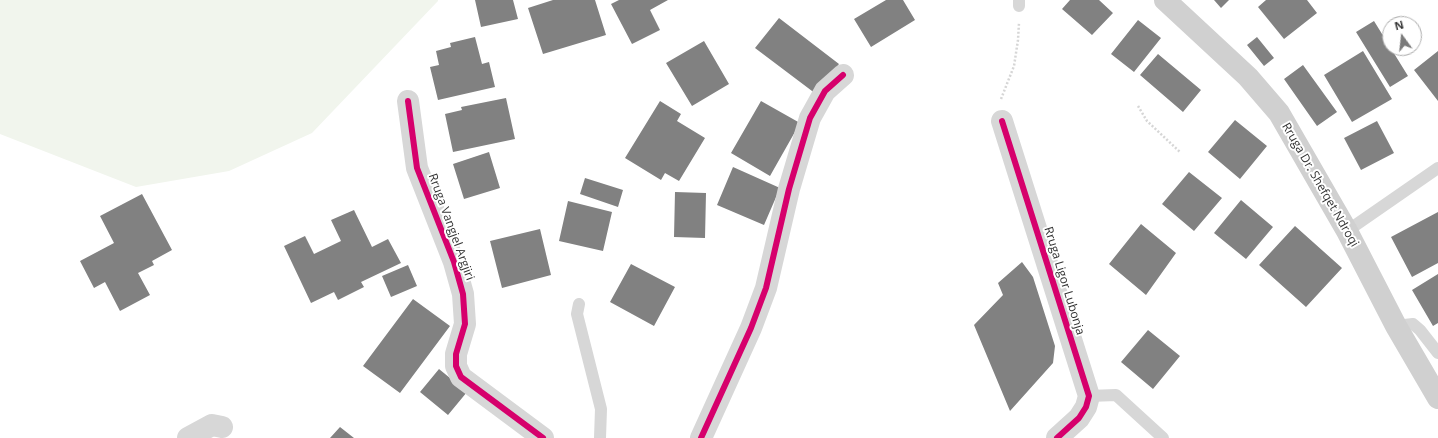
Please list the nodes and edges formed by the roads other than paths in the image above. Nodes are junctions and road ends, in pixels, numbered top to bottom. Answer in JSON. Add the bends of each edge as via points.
{"nodes":[{"id":1,"x":1165,"y":0,"type":"edge"},
{"id":2,"x":843,"y":75,"type":"dead end"},
{"id":3,"x":408,"y":101,"type":"dead end"},
{"id":4,"x":1002,"y":121,"type":"road end"},
{"id":5,"x":1438,"y":168,"type":"edge"},
{"id":6,"x":1347,"y":231,"type":"junction"},
{"id":7,"x":579,"y":304,"type":"dead end"},
{"id":8,"x":1396,"y":326,"type":"junction"},
{"id":9,"x":1438,"y":353,"type":"edge"},
{"id":10,"x":1089,"y":396,"type":"junction"},
{"id":11,"x":1438,"y":398,"type":"edge"},
{"id":12,"x":224,"y":432,"type":"edge"},
{"id":13,"x":188,"y":438,"type":"edge"},
{"id":14,"x":543,"y":438,"type":"edge"},
{"id":15,"x":600,"y":438,"type":"edge"},
{"id":16,"x":702,"y":438,"type":"edge"},
{"id":17,"x":1057,"y":438,"type":"edge"},
{"id":18,"x":1163,"y":438,"type":"edge"}],
"edges":[{"from":1,"to":6,"type":"main road","name":"Rruga Dr. Shefqet Ndroqi","via":[[1248,77],[1279,113]]},
{"from":2,"to":16,"type":"street","via":[[825,91],[810,118],[789,189],[766,288]]},
{"from":3,"to":14,"type":"street","name":"Rruga Vangjel Argjiri","via":[[417,168],[454,262],[463,294],[465,324],[456,354],[456,366],[461,377]]},
{"from":4,"to":10,"type":"street","name":"Rruga Ligor Lubonja"},
{"from":5,"to":6,"type":"lane"},
{"from":6,"to":8,"type":"main road","name":"Rruga Dr. Shefqet Ndroqi"},
{"from":7,"to":15,"type":"lane","via":[[577,314],[601,409]]},
{"from":8,"to":9,"type":"lane","via":[[1413,324]]},
{"from":8,"to":11,"type":"main road","name":"Rruga Dr. Shefqet Ndroqi"},
{"from":10,"to":17,"type":"street","via":[[1079,418]]},
{"from":10,"to":18,"type":"lane","via":[[1116,395]]},
{"from":12,"to":13,"type":"street","via":[[212,425]]}]}
